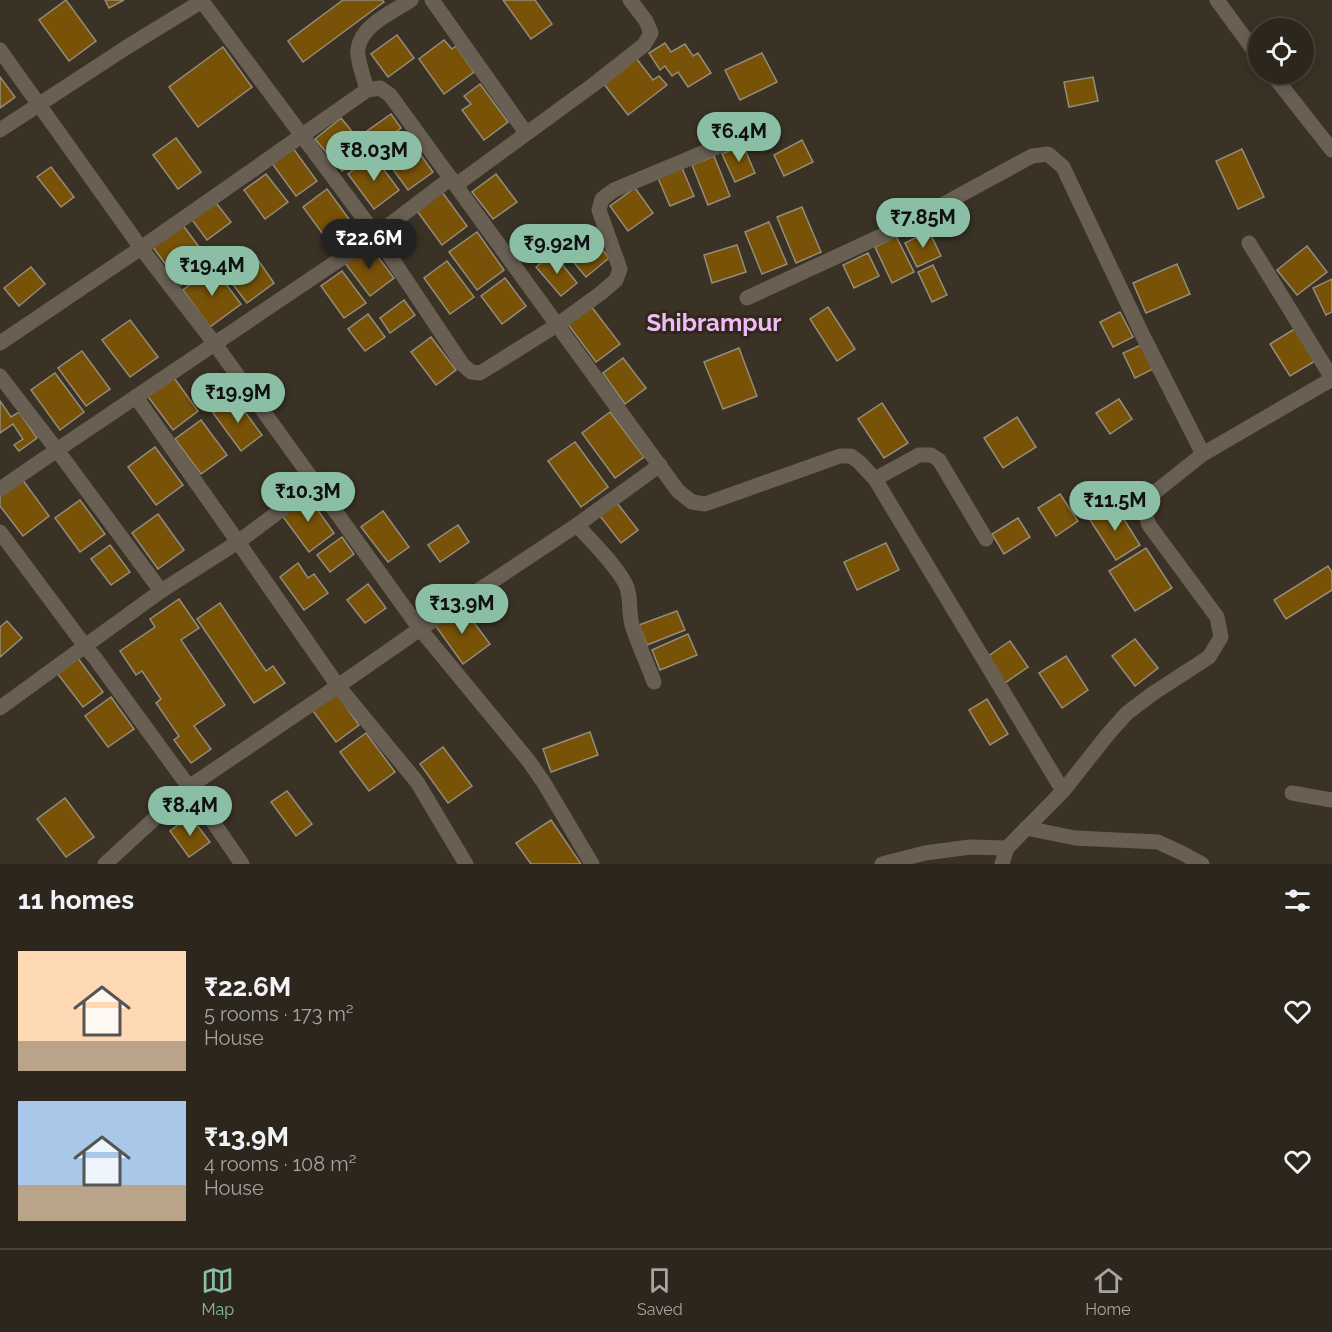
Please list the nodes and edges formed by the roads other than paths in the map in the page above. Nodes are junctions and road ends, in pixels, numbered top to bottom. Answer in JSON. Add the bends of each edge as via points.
{"nodes":[{"id":1,"x":411,"y":0,"type":"edge"},
{"id":2,"x":432,"y":0,"type":"edge"},
{"id":3,"x":630,"y":0,"type":"edge"},
{"id":4,"x":1217,"y":0,"type":"edge"},
{"id":5,"x":201,"y":1,"type":"edge"},
{"id":6,"x":1248,"y":42,"type":"edge"},
{"id":7,"x":0,"y":50,"type":"edge"},
{"id":8,"x":1280,"y":84,"type":"edge"},
{"id":9,"x":367,"y":90,"type":"junction"},
{"id":10,"x":38,"y":105,"type":"junction"},
{"id":11,"x":0,"y":130,"type":"edge"},
{"id":12,"x":755,"y":131,"type":"dead end"},
{"id":13,"x":526,"y":133,"type":"junction"},
{"id":14,"x":302,"y":135,"type":"junction"},
{"id":15,"x":1332,"y":150,"type":"edge"},
{"id":16,"x":453,"y":182,"type":"junction"},
{"id":17,"x":376,"y":235,"type":"junction"},
{"id":18,"x":1249,"y":243,"type":"dead end"},
{"id":19,"x":141,"y":248,"type":"junction"},
{"id":20,"x":747,"y":298,"type":"dead end"},
{"id":21,"x":557,"y":325,"type":"junction"},
{"id":22,"x":0,"y":343,"type":"edge"},
{"id":23,"x":215,"y":344,"type":"junction"},
{"id":24,"x":0,"y":376,"type":"edge"},
{"id":25,"x":1332,"y":379,"type":"edge"},
{"id":26,"x":135,"y":396,"type":"junction"},
{"id":27,"x":57,"y":450,"type":"junction"},
{"id":28,"x":1203,"y":454,"type":"junction"},
{"id":29,"x":660,"y":465,"type":"junction"},
{"id":30,"x":875,"y":479,"type":"junction"},
{"id":31,"x":316,"y":484,"type":"junction"},
{"id":32,"x":0,"y":489,"type":"edge"},
{"id":33,"x":577,"y":525,"type":"junction"},
{"id":34,"x":0,"y":532,"type":"edge"},
{"id":35,"x":986,"y":539,"type":"dead end"},
{"id":36,"x":238,"y":542,"type":"junction"},
{"id":37,"x":161,"y":591,"type":"junction"},
{"id":38,"x":420,"y":629,"type":"junction"},
{"id":39,"x":85,"y":645,"type":"junction"},
{"id":40,"x":654,"y":682,"type":"dead end"},
{"id":41,"x":338,"y":686,"type":"junction"},
{"id":42,"x":0,"y":708,"type":"edge"},
{"id":43,"x":189,"y":787,"type":"junction"},
{"id":44,"x":1063,"y":791,"type":"junction"},
{"id":45,"x":1292,"y":793,"type":"dead end"},
{"id":46,"x":1332,"y":800,"type":"edge"},
{"id":47,"x":1026,"y":828,"type":"junction"},
{"id":48,"x":1007,"y":848,"type":"junction"},
{"id":49,"x":105,"y":864,"type":"edge"},
{"id":50,"x":242,"y":864,"type":"edge"},
{"id":51,"x":466,"y":864,"type":"edge"},
{"id":52,"x":592,"y":864,"type":"edge"},
{"id":53,"x":882,"y":864,"type":"edge"},
{"id":54,"x":1002,"y":864,"type":"edge"},
{"id":55,"x":1202,"y":864,"type":"edge"}],
"edges":[{"from":1,"to":9,"type":"street","via":[[362,36],[357,51]]},
{"from":2,"to":13,"type":"street"},
{"from":3,"to":13,"type":"street","via":[[651,33],[644,45]]},
{"from":4,"to":6,"type":"street"},
{"from":5,"to":10,"type":"street"},
{"from":5,"to":14,"type":"street"},
{"from":7,"to":10,"type":"street"},
{"from":8,"to":15,"type":"street"},
{"from":9,"to":14,"type":"street"},
{"from":9,"to":16,"type":"street","via":[[380,88],[390,95]]},
{"from":10,"to":11,"type":"street"},
{"from":10,"to":19,"type":"street"},
{"from":12,"to":21,"type":"street","via":[[614,190],[602,199],[599,210],[620,269],[616,280]]},
{"from":13,"to":16,"type":"street"},
{"from":14,"to":17,"type":"street"},
{"from":14,"to":19,"type":"street"},
{"from":16,"to":17,"type":"street"},
{"from":16,"to":21,"type":"street"},
{"from":17,"to":21,"type":"street","via":[[471,372],[480,373]]},
{"from":17,"to":23,"type":"street"},
{"from":18,"to":25,"type":"street"},
{"from":19,"to":22,"type":"street"},
{"from":19,"to":23,"type":"street"},
{"from":20,"to":28,"type":"street","via":[[907,224],[1032,156],[1048,154],[1063,166]]},
{"from":21,"to":29,"type":"street"},
{"from":23,"to":26,"type":"street"},
{"from":23,"to":31,"type":"street"},
{"from":24,"to":27,"type":"street"},
{"from":25,"to":28,"type":"street"},
{"from":26,"to":27,"type":"street"},
{"from":26,"to":36,"type":"street"},
{"from":27,"to":32,"type":"street"},
{"from":27,"to":37,"type":"street"},
{"from":28,"to":44,"type":"street","via":[[1155,493],[1144,510],[1149,525],[1217,617],[1221,637],[1209,657],[1126,713]]},
{"from":29,"to":30,"type":"street","via":[[678,491],[692,502],[705,504],[840,456],[851,456]]},
{"from":29,"to":33,"type":"street"},
{"from":30,"to":35,"type":"street","via":[[919,455],[931,455],[939,460]]},
{"from":30,"to":44,"type":"street"},
{"from":31,"to":36,"type":"street"},
{"from":31,"to":38,"type":"street"},
{"from":33,"to":38,"type":"street"},
{"from":33,"to":40,"type":"street","via":[[627,586],[632,625]]},
{"from":34,"to":39,"type":"street"},
{"from":36,"to":37,"type":"street"},
{"from":36,"to":41,"type":"street"},
{"from":37,"to":39,"type":"street"},
{"from":38,"to":41,"type":"street"},
{"from":38,"to":52,"type":"street","via":[[528,760]]},
{"from":39,"to":42,"type":"street"},
{"from":39,"to":43,"type":"street"},
{"from":41,"to":43,"type":"street"},
{"from":41,"to":51,"type":"street","via":[[417,782]]},
{"from":43,"to":49,"type":"street"},
{"from":43,"to":50,"type":"street"},
{"from":44,"to":47,"type":"street"},
{"from":45,"to":46,"type":"street"},
{"from":47,"to":48,"type":"street"},
{"from":47,"to":55,"type":"street","via":[[1075,838],[1158,842]]},
{"from":48,"to":53,"type":"street","via":[[970,847]]},
{"from":48,"to":54,"type":"street"}]}
